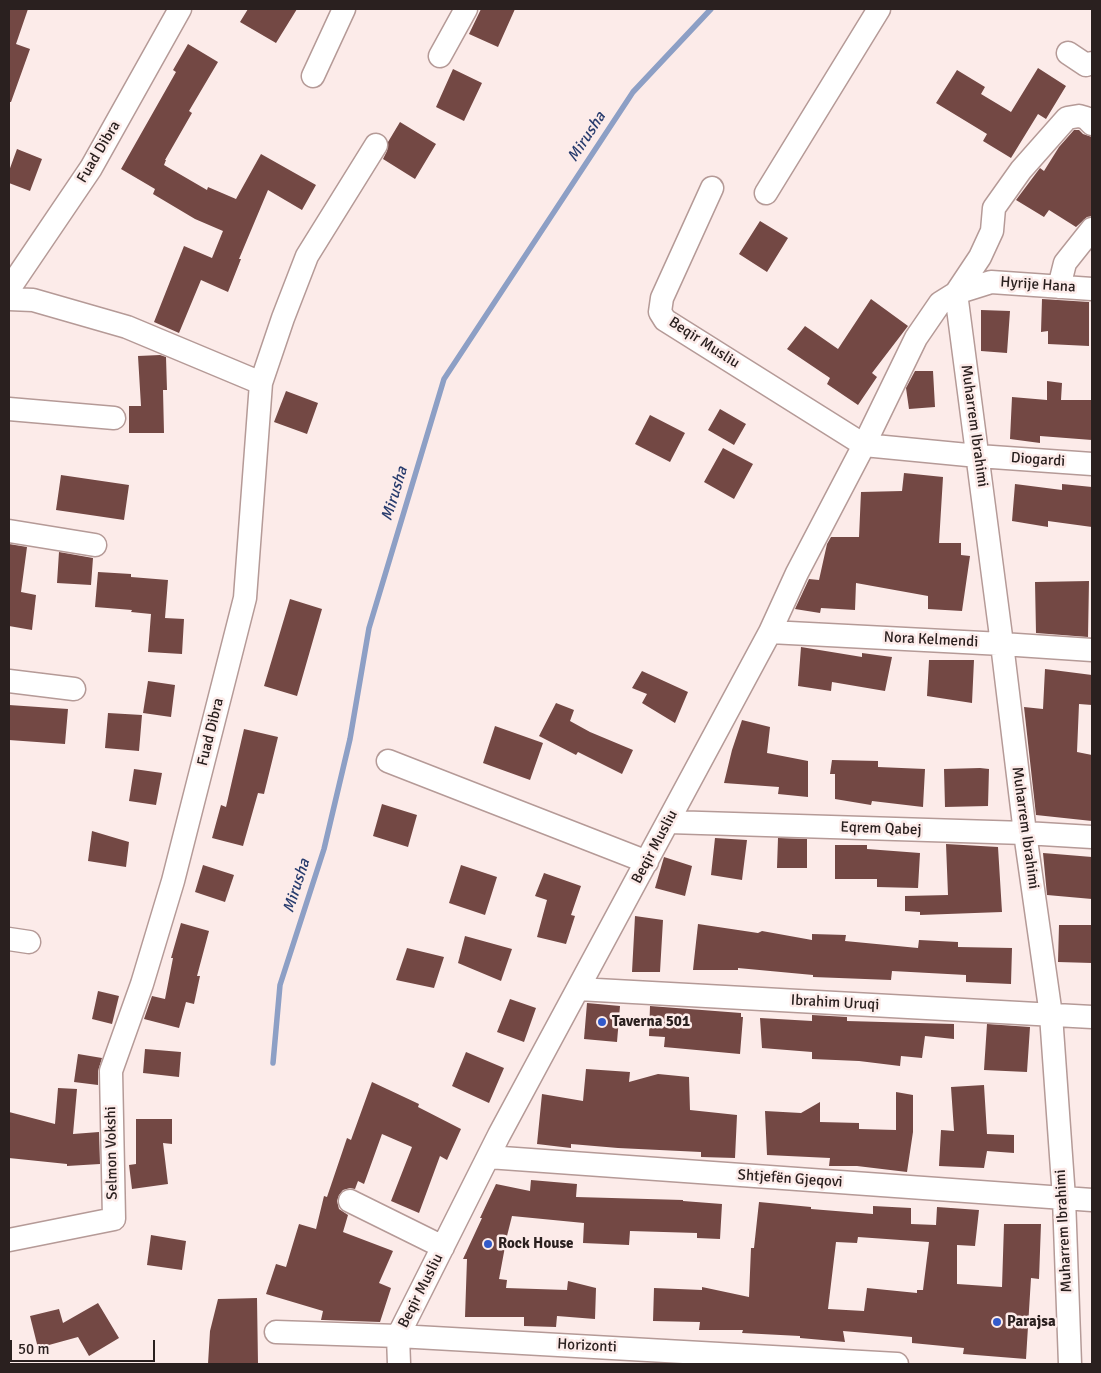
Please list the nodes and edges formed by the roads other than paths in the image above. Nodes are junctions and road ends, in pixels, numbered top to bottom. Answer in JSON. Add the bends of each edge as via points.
{"nodes":[{"id":1,"x":180,"y":9,"type":"edge"},
{"id":2,"x":344,"y":9,"type":"edge"},
{"id":3,"x":466,"y":9,"type":"edge"},
{"id":4,"x":878,"y":9,"type":"edge"},
{"id":5,"x":1068,"y":53,"type":"dead end"},
{"id":6,"x":440,"y":56,"type":"dead end"},
{"id":7,"x":1092,"y":63,"type":"edge"},
{"id":8,"x":313,"y":76,"type":"dead end"},
{"id":9,"x":1092,"y":124,"type":"edge"},
{"id":10,"x":376,"y":146,"type":"dead end"},
{"id":11,"x":712,"y":188,"type":"dead end"},
{"id":12,"x":766,"y":193,"type":"dead end"},
{"id":13,"x":1092,"y":230,"type":"edge"},
{"id":14,"x":1059,"y":287,"type":"junction"},
{"id":15,"x":9,"y":289,"type":"edge"},
{"id":16,"x":1092,"y":289,"type":"edge"},
{"id":17,"x":956,"y":293,"type":"junction"},
{"id":18,"x":9,"y":299,"type":"edge"},
{"id":19,"x":262,"y":383,"type":"junction"},
{"id":20,"x":9,"y":409,"type":"edge"},
{"id":21,"x":114,"y":418,"type":"dead end"},
{"id":22,"x":864,"y":445,"type":"junction"},
{"id":23,"x":978,"y":456,"type":"junction"},
{"id":24,"x":1092,"y":464,"type":"edge"},
{"id":25,"x":9,"y":531,"type":"edge"},
{"id":26,"x":95,"y":545,"type":"dead end"},
{"id":27,"x":770,"y":632,"type":"junction"},
{"id":28,"x":1002,"y":644,"type":"junction"},
{"id":29,"x":1092,"y":650,"type":"edge"},
{"id":30,"x":9,"y":681,"type":"edge"},
{"id":31,"x":74,"y":689,"type":"dead end"},
{"id":32,"x":388,"y":761,"type":"dead end"},
{"id":33,"x":669,"y":822,"type":"junction"},
{"id":34,"x":1025,"y":833,"type":"junction"},
{"id":35,"x":1092,"y":837,"type":"edge"},
{"id":36,"x":647,"y":862,"type":"junction"},
{"id":37,"x":578,"y":989,"type":"junction"},
{"id":38,"x":1052,"y":1015,"type":"junction"},
{"id":39,"x":1092,"y":1017,"type":"edge"},
{"id":40,"x":111,"y":1071,"type":"joint"},
{"id":41,"x":488,"y":1157,"type":"junction"},
{"id":42,"x":1064,"y":1198,"type":"junction"},
{"id":43,"x":1092,"y":1200,"type":"edge"},
{"id":44,"x":350,"y":1201,"type":"dead end"},
{"id":45,"x":9,"y":1240,"type":"edge"},
{"id":46,"x":443,"y":1247,"type":"junction"},
{"id":47,"x":276,"y":1332,"type":"dead end"},
{"id":48,"x":398,"y":1336,"type":"junction"},
{"id":49,"x":866,"y":1363,"type":"edge"},
{"id":50,"x":399,"y":1364,"type":"edge"},
{"id":51,"x":897,"y":1364,"type":"edge"},
{"id":52,"x":1070,"y":1364,"type":"edge"}],
"edges":[{"from":1,"to":15,"type":"street","name":"Fuad Dibra","via":[[91,168]]},
{"from":2,"to":8,"type":"street"},
{"from":3,"to":6,"type":"street"},
{"from":4,"to":12,"type":"street"},
{"from":5,"to":7,"type":"street","via":[[1086,66]]},
{"from":9,"to":17,"type":"street","via":[[1078,116],[1067,118],[1022,170],[994,208],[992,231],[980,257]]},
{"from":10,"to":19,"type":"street","name":"Fuad Dibra","via":[[307,256]]},
{"from":11,"to":22,"type":"street","name":"Beqir Musliu","via":[[662,298],[660,312],[665,320]]},
{"from":13,"to":14,"type":"street","via":[[1065,263]]},
{"from":14,"to":16,"type":"street","name":"Hyrije Hana"},
{"from":14,"to":17,"type":"street","name":"Hyrije Hana","via":[[991,282]]},
{"from":17,"to":22,"type":"street","name":"Beqir Musliu","via":[[940,304],[916,338]]},
{"from":17,"to":23,"type":"street","name":"Muharrem Ibrahimi"},
{"from":18,"to":19,"type":"street","via":[[33,300],[127,327]]},
{"from":19,"to":40,"type":"street","name":"Fuad Dibra","via":[[244,598],[172,882],[142,984]]},
{"from":20,"to":21,"type":"street"},
{"from":22,"to":23,"type":"street","name":"Diogardi"},
{"from":22,"to":27,"type":"street","name":"Beqir Musliu"},
{"from":23,"to":24,"type":"street","name":"Diogardi"},
{"from":23,"to":28,"type":"street","name":"Muharrem Ibrahimi"},
{"from":25,"to":26,"type":"street"},
{"from":27,"to":28,"type":"street","name":"Nora Kelmendi"},
{"from":27,"to":33,"type":"street","name":"Beqir Musliu"},
{"from":28,"to":29,"type":"street","name":"Nora Kelmendi"},
{"from":28,"to":34,"type":"street","name":"Muharrem Ibrahimi"},
{"from":30,"to":31,"type":"street"},
{"from":32,"to":36,"type":"street"},
{"from":33,"to":34,"type":"street","name":"Eqrem Qabej"},
{"from":33,"to":36,"type":"street","name":"Beqir Musliu"},
{"from":34,"to":35,"type":"street","name":"Eqrem Qabej"},
{"from":34,"to":38,"type":"street","name":"Muharrem Ibrahimi"},
{"from":36,"to":37,"type":"street","name":"Beqir Musliu"},
{"from":37,"to":38,"type":"street","name":"Ibrahim Uruqi"},
{"from":37,"to":41,"type":"street","name":"Beqir Musliu"},
{"from":38,"to":39,"type":"street","name":"Ibrahim Uruqi"},
{"from":38,"to":42,"type":"street","name":"Muharrem Ibrahimi"},
{"from":40,"to":45,"type":"street","name":"Selmon Vokshi","via":[[114,1218]]},
{"from":41,"to":42,"type":"street","name":"Shtjefën Gjeqovi"},
{"from":41,"to":46,"type":"street","name":"Beqir Musliu"},
{"from":42,"to":43,"type":"street","name":"Shtjefën Gjeqovi"},
{"from":42,"to":52,"type":"street","name":"Muharrem Ibrahimi"},
{"from":44,"to":46,"type":"street","name":"Beqir Musliu"},
{"from":46,"to":48,"type":"street","name":"Beqir Musliu"},
{"from":47,"to":48,"type":"street","name":"Horizonti"},
{"from":48,"to":49,"type":"street","name":"Horizonti"},
{"from":48,"to":50,"type":"street","name":"Beqir Musliu"},
{"from":49,"to":51,"type":"street","name":"Horizonti"}]}
